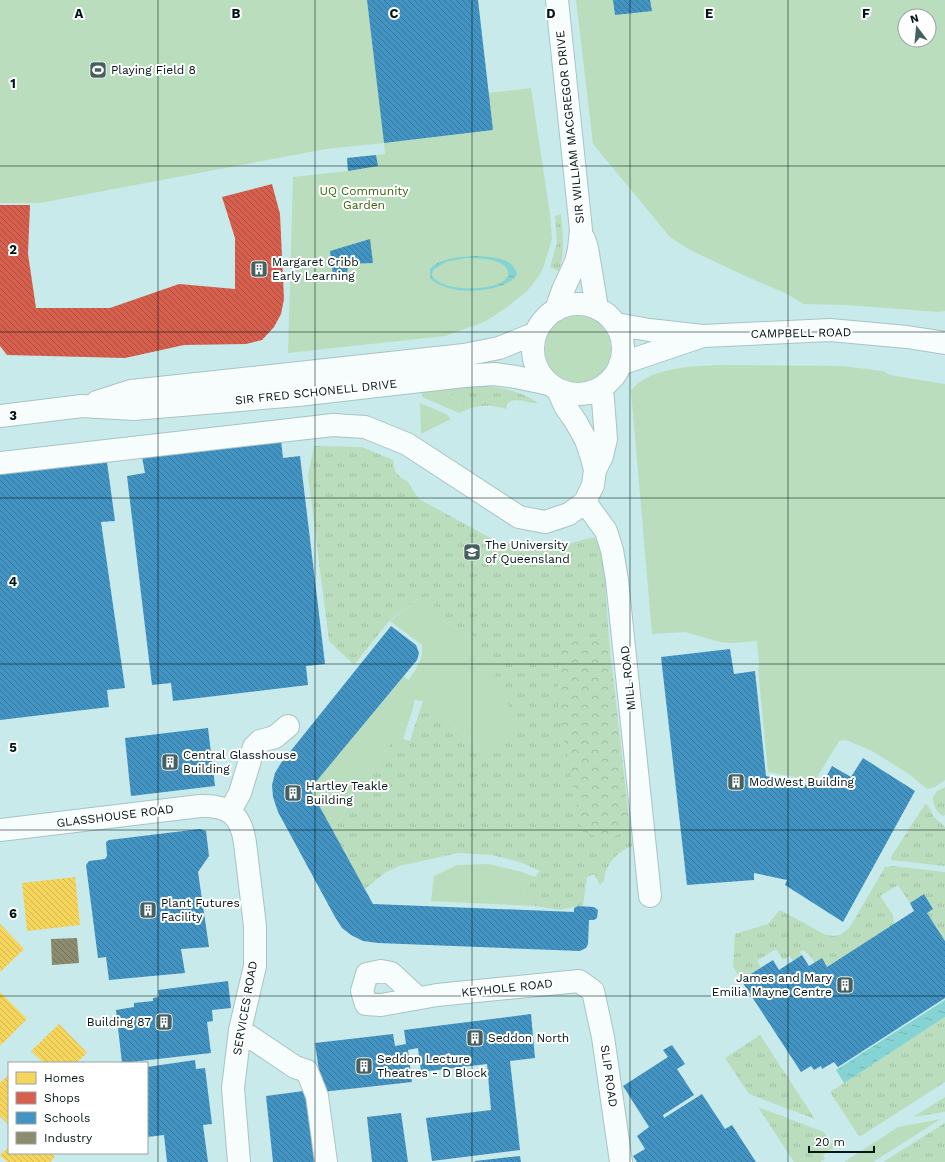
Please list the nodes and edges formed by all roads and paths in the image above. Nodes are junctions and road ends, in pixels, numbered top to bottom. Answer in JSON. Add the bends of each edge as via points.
{"nodes":[{"id":1,"x":557,"y":0,"type":"edge"},
{"id":2,"x":581,"y":230,"type":"junction"},
{"id":3,"x":597,"y":308,"type":"junction"},
{"id":4,"x":556,"y":310,"type":"junction"},
{"id":5,"x":616,"y":324,"type":"junction"},
{"id":6,"x":536,"y":333,"type":"junction"},
{"id":7,"x":703,"y":336,"type":"junction"},
{"id":8,"x":945,"y":343,"type":"edge"},
{"id":9,"x":620,"y":364,"type":"junction"},
{"id":10,"x":554,"y":387,"type":"junction"},
{"id":11,"x":602,"y":387,"type":"junction"},
{"id":12,"x":82,"y":406,"type":"junction"},
{"id":13,"x":0,"y":416,"type":"edge"},
{"id":14,"x":10,"y":465,"type":"edge"},
{"id":15,"x":594,"y":470,"type":"junction"},
{"id":16,"x":585,"y":502,"type":"junction"},
{"id":17,"x":288,"y":726,"type":"dead end"},
{"id":18,"x":230,"y":811,"type":"junction"},
{"id":19,"x":0,"y":830,"type":"edge"},
{"id":20,"x":650,"y":896,"type":"dead end"},
{"id":21,"x":592,"y":991,"type":"joint"},
{"id":22,"x":418,"y":998,"type":"dead end"},
{"id":23,"x":240,"y":1030,"type":"junction"},
{"id":24,"x":239,"y":1162,"type":"edge"},
{"id":25,"x":326,"y":1162,"type":"edge"},
{"id":26,"x":621,"y":1162,"type":"edge"}],
"edges":[{"from":1,"to":2,"type":"street","name":"SIR WILLIAM MACGREGOR DRIVE"},
{"from":2,"to":3,"type":"street","name":"SIR WILLIAM MACGREGOR DRIVE","via":[[587,248]]},
{"from":2,"to":4,"type":"street","name":"SIR WILLIAM MACGREGOR DRIVE","via":[[580,250]]},
{"from":3,"to":4,"type":"street","name":"SIR FRED SCHONELL DRIVE","via":[[583,304],[569,305]]},
{"from":3,"to":5,"type":"street","name":"SIR FRED SCHONELL DRIVE"},
{"from":4,"to":6,"type":"street","name":"SIR FRED SCHONELL DRIVE","via":[[544,319]]},
{"from":5,"to":7,"type":"street","name":"CAMPBELL ROAD"},
{"from":5,"to":9,"type":"street","name":"SIR FRED SCHONELL DRIVE","via":[[622,337],[623,351]]},
{"from":6,"to":10,"type":"street","name":"SIR FRED SCHONELL DRIVE","via":[[533,347],[535,362],[542,376]]},
{"from":6,"to":12,"type":"street","name":"SIR FRED SCHONELL DRIVE","via":[[483,352],[131,391]]},
{"from":7,"to":8,"type":"street","name":"CAMPBELL ROAD","via":[[830,330]]},
{"from":7,"to":9,"type":"street","name":"CAMPBELL ROAD"},
{"from":9,"to":11,"type":"street","name":"SIR FRED SCHONELL DRIVE","via":[[613,377]]},
{"from":10,"to":11,"type":"street","name":"SIR FRED SCHONELL DRIVE","via":[[573,394],[588,393]]},
{"from":10,"to":12,"type":"street","name":"SIR FRED SCHONELL DRIVE","via":[[494,374],[134,409]]},
{"from":10,"to":15,"type":"street","via":[[586,440]]},
{"from":11,"to":15,"type":"street","via":[[606,439],[602,456]]},
{"from":12,"to":13,"type":"street","name":"SIR FRED SCHONELL DRIVE"},
{"from":14,"to":16,"type":"street","via":[[212,444],[333,425],[365,427],[407,444],[519,517],[545,522],[569,514]]},
{"from":15,"to":16,"type":"street","via":[[593,485]]},
{"from":16,"to":20,"type":"street","name":"MILL ROAD","via":[[606,531],[617,580]]},
{"from":17,"to":18,"type":"street","via":[[275,737],[260,740],[254,747],[240,794]]},
{"from":18,"to":19,"type":"street","name":"GLASSHOUSE ROAD","via":[[200,806]]},
{"from":18,"to":23,"type":"street","name":"SERVICES ROAD","via":[[244,832],[255,926],[255,966]]},
{"from":21,"to":22,"type":"street","name":"KEYHOLE ROAD","via":[[579,981]]},
{"from":21,"to":26,"type":"street","name":"SLIP ROAD","via":[[603,1037]]},
{"from":23,"to":24,"type":"street","name":"SERVICES ROAD","via":[[233,1088]]},
{"from":23,"to":25,"type":"street","via":[[295,1067],[307,1071],[317,1096]]}]}
